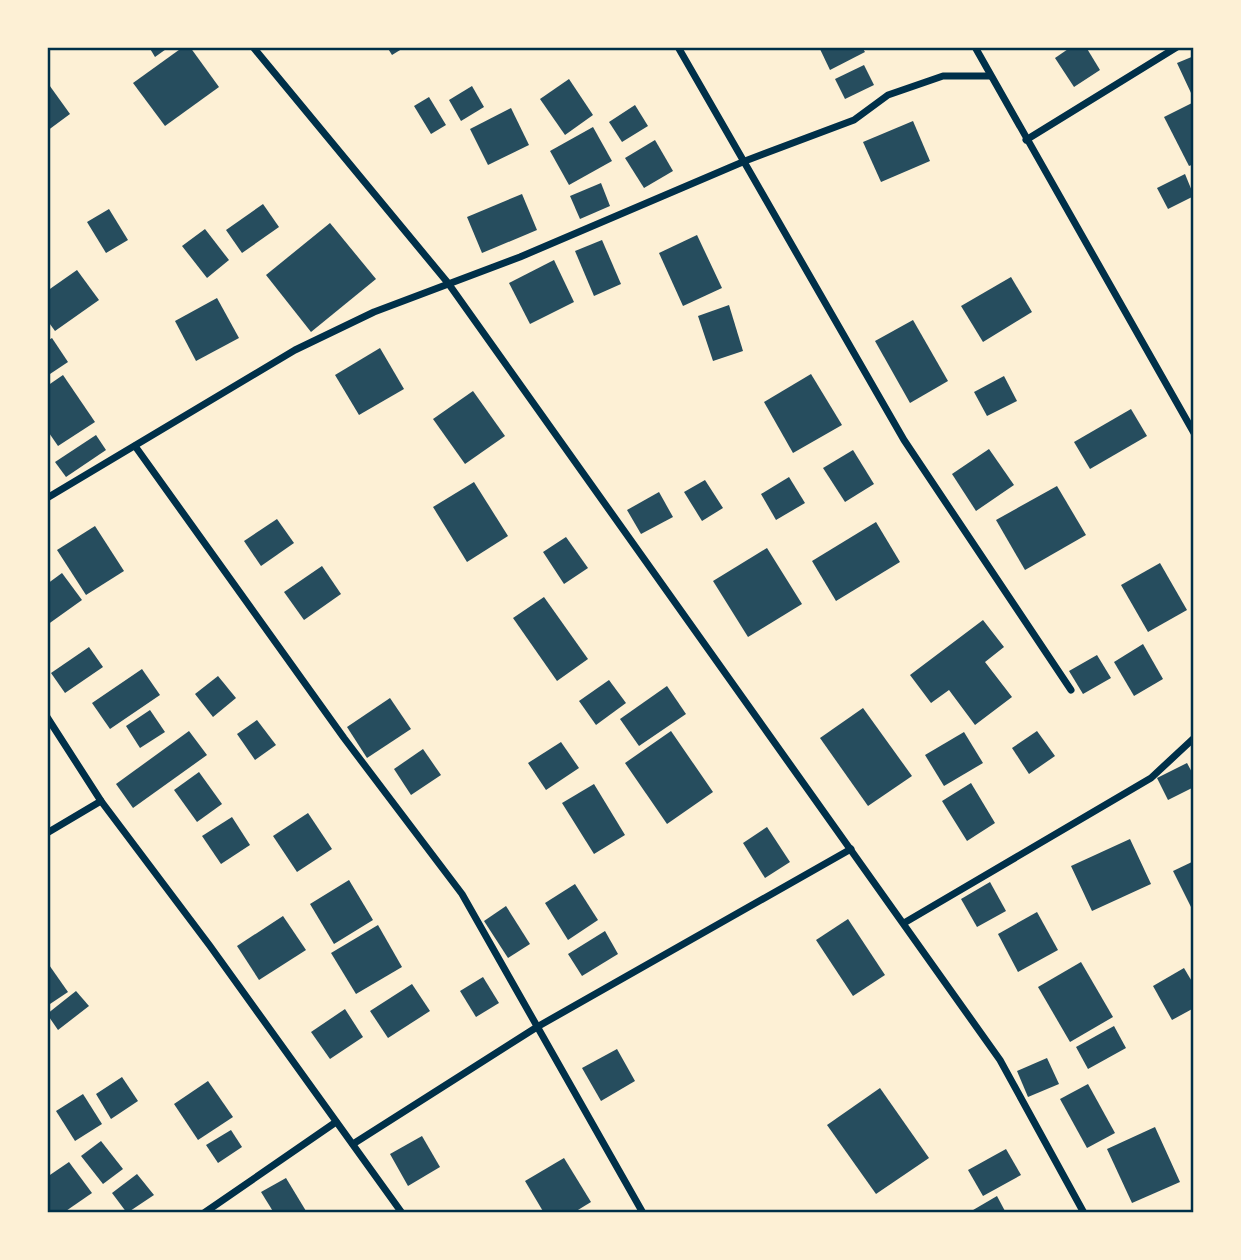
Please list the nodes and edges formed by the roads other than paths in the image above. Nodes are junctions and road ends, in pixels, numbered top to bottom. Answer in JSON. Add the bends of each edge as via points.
{"nodes":[{"id":1,"x":253,"y":47,"type":"edge"},
{"id":2,"x":678,"y":47,"type":"edge"},
{"id":3,"x":975,"y":47,"type":"edge"},
{"id":4,"x":1177,"y":47,"type":"edge"},
{"id":5,"x":990,"y":76,"type":"junction"},
{"id":6,"x":1026,"y":140,"type":"junction"},
{"id":7,"x":745,"y":161,"type":"junction"},
{"id":8,"x":448,"y":283,"type":"junction"},
{"id":9,"x":1194,"y":433,"type":"edge"},
{"id":10,"x":135,"y":446,"type":"junction"},
{"id":11,"x":47,"y":498,"type":"edge"},
{"id":12,"x":1071,"y":690,"type":"dead end"},
{"id":13,"x":47,"y":717,"type":"edge"},
{"id":14,"x":1194,"y":738,"type":"edge"},
{"id":15,"x":101,"y":801,"type":"junction"},
{"id":16,"x":47,"y":833,"type":"edge"},
{"id":17,"x":851,"y":849,"type":"junction"},
{"id":18,"x":904,"y":923,"type":"junction"},
{"id":19,"x":537,"y":1027,"type":"junction"},
{"id":20,"x":337,"y":1122,"type":"junction"},
{"id":21,"x":353,"y":1144,"type":"junction"},
{"id":22,"x":204,"y":1213,"type":"edge"},
{"id":23,"x":402,"y":1213,"type":"edge"},
{"id":24,"x":643,"y":1213,"type":"edge"},
{"id":25,"x":1084,"y":1213,"type":"edge"}],
"edges":[{"from":1,"to":8,"type":"street"},
{"from":2,"to":7,"type":"street"},
{"from":3,"to":5,"type":"street"},
{"from":4,"to":6,"type":"street"},
{"from":5,"to":6,"type":"street"},
{"from":5,"to":7,"type":"street","via":[[943,76],[888,95],[854,120]]},
{"from":6,"to":9,"type":"street"},
{"from":7,"to":8,"type":"street"},
{"from":7,"to":12,"type":"street","via":[[905,439]]},
{"from":8,"to":10,"type":"street","via":[[295,350]]},
{"from":8,"to":17,"type":"street"},
{"from":10,"to":11,"type":"street"},
{"from":10,"to":19,"type":"street","via":[[462,894]]},
{"from":13,"to":15,"type":"street"},
{"from":14,"to":18,"type":"street","via":[[1151,778]]},
{"from":15,"to":16,"type":"street"},
{"from":15,"to":20,"type":"street"},
{"from":17,"to":18,"type":"street"},
{"from":17,"to":19,"type":"street"},
{"from":18,"to":25,"type":"street","via":[[1000,1059]]},
{"from":19,"to":21,"type":"street"},
{"from":19,"to":24,"type":"street"},
{"from":20,"to":21,"type":"street"},
{"from":20,"to":22,"type":"street"},
{"from":21,"to":23,"type":"street"}]}
